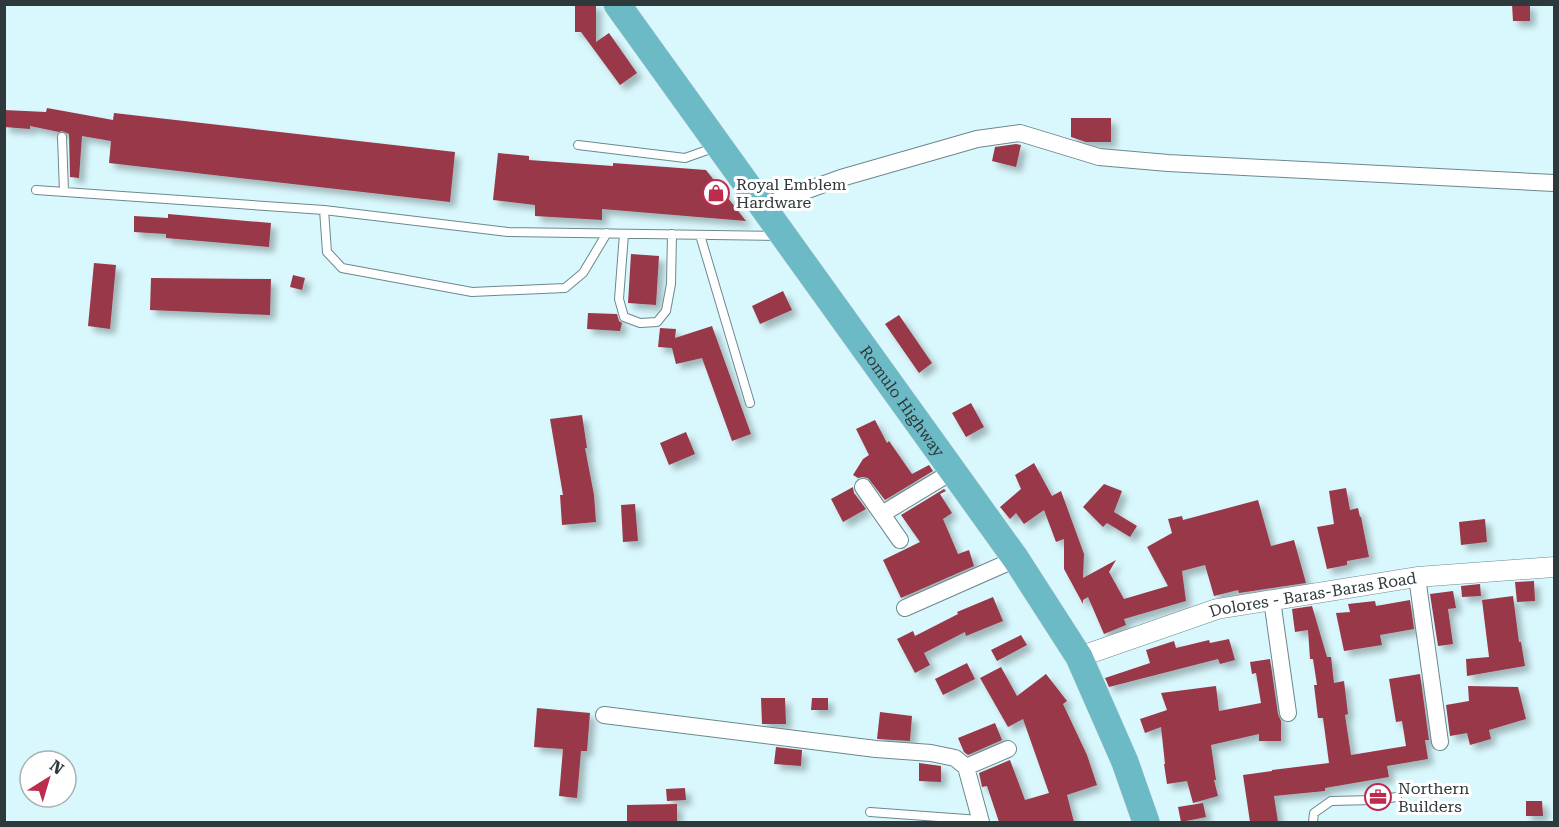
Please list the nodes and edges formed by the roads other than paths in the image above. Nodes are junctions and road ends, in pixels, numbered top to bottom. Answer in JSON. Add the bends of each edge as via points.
{"nodes":[{"id":1,"x":617,"y":4,"type":"edge"},
{"id":2,"x":62,"y":137,"type":"dead end"},
{"id":3,"x":578,"y":145,"type":"dead end"},
{"id":4,"x":719,"y":146,"type":"junction"},
{"id":5,"x":1554,"y":183,"type":"edge"},
{"id":6,"x":36,"y":190,"type":"dead end"},
{"id":7,"x":64,"y":192,"type":"junction"},
{"id":8,"x":763,"y":206,"type":"junction"},
{"id":9,"x":324,"y":210,"type":"junction"},
{"id":10,"x":607,"y":233,"type":"junction"},
{"id":11,"x":624,"y":234,"type":"junction"},
{"id":12,"x":672,"y":234,"type":"junction"},
{"id":13,"x":700,"y":235,"type":"junction"},
{"id":14,"x":785,"y":236,"type":"junction"},
{"id":15,"x":750,"y":403,"type":"dead end"},
{"id":16,"x":953,"y":471,"type":"junction"},
{"id":17,"x":863,"y":487,"type":"dead end"},
{"id":18,"x":882,"y":514,"type":"junction"},
{"id":19,"x":900,"y":540,"type":"dead end"},
{"id":20,"x":1016,"y":559,"type":"junction"},
{"id":21,"x":1554,"y":567,"type":"edge"},
{"id":22,"x":1417,"y":577,"type":"junction"},
{"id":23,"x":1272,"y":600,"type":"junction"},
{"id":24,"x":905,"y":609,"type":"dead end"},
{"id":25,"x":1079,"y":657,"type":"junction"},
{"id":26,"x":1288,"y":713,"type":"dead end"},
{"id":27,"x":604,"y":715,"type":"dead end"},
{"id":28,"x":1440,"y":742,"type":"dead end"},
{"id":29,"x":1008,"y":749,"type":"dead end"},
{"id":30,"x":966,"y":767,"type":"junction"},
{"id":31,"x":1397,"y":797,"type":"dead end"},
{"id":32,"x":870,"y":812,"type":"dead end"},
{"id":33,"x":980,"y":821,"type":"edge"},
{"id":34,"x":1146,"y":822,"type":"edge"},
{"id":35,"x":1313,"y":822,"type":"edge"}],
"edges":[{"from":1,"to":4,"type":"highway","name":"Romulo Highway"},
{"from":2,"to":7,"type":"lane"},
{"from":3,"to":4,"type":"lane","via":[[685,158]]},
{"from":4,"to":8,"type":"highway","name":"Romulo Highway"},
{"from":5,"to":8,"type":"street","via":[[1099,158],[1020,133],[977,139],[841,178]]},
{"from":6,"to":7,"type":"lane"},
{"from":7,"to":9,"type":"lane"},
{"from":8,"to":14,"type":"highway","name":"Romulo Highway"},
{"from":9,"to":10,"type":"lane","via":[[508,232]]},
{"from":9,"to":10,"type":"lane","via":[[327,252],[342,268],[472,292],[565,288],[583,273]]},
{"from":10,"to":11,"type":"lane"},
{"from":11,"to":12,"type":"lane"},
{"from":11,"to":12,"type":"lane","via":[[619,299],[624,317],[640,323],[657,322],[666,311]]},
{"from":12,"to":13,"type":"lane"},
{"from":13,"to":14,"type":"lane"},
{"from":13,"to":15,"type":"lane"},
{"from":14,"to":16,"type":"highway","name":"Romulo Highway"},
{"from":16,"to":18,"type":"street"},
{"from":16,"to":20,"type":"highway","name":"Romulo Highway"},
{"from":17,"to":18,"type":"street"},
{"from":18,"to":19,"type":"street"},
{"from":20,"to":24,"type":"street"},
{"from":20,"to":25,"type":"highway","name":"Romulo Highway"},
{"from":21,"to":22,"type":"street","name":"Dolores - Baras-Baras Road"},
{"from":22,"to":23,"type":"street","name":"Dolores - Baras-Baras Road"},
{"from":22,"to":28,"type":"street"},
{"from":23,"to":25,"type":"street","name":"Dolores - Baras-Baras Road","via":[[1217,609]]},
{"from":23,"to":26,"type":"street"},
{"from":25,"to":34,"type":"highway","name":"Romulo Highway","via":[[1125,762]]},
{"from":27,"to":30,"type":"street","via":[[931,753],[955,758]]},
{"from":29,"to":30,"type":"street"},
{"from":30,"to":33,"type":"street"},
{"from":31,"to":35,"type":"lane","via":[[1331,801],[1314,813]]},
{"from":32,"to":33,"type":"lane"}]}
